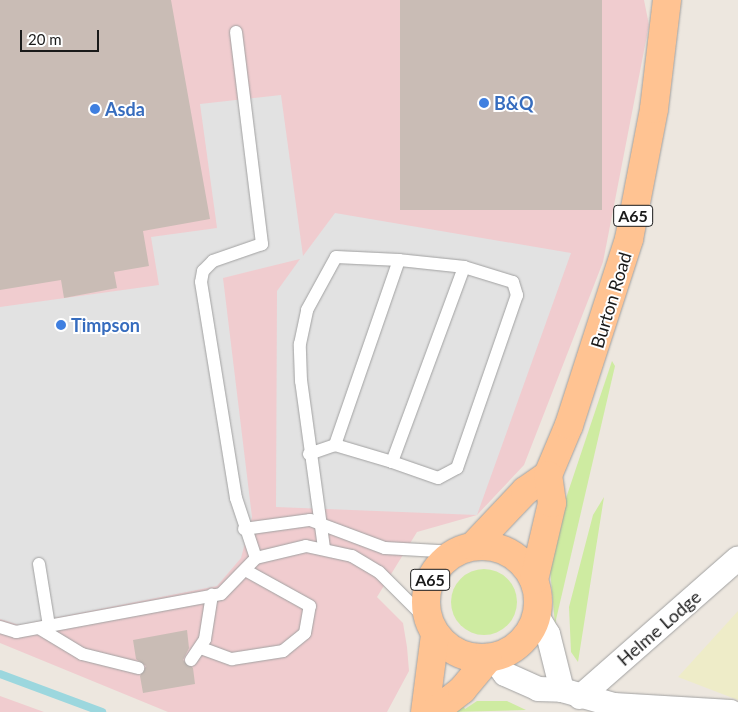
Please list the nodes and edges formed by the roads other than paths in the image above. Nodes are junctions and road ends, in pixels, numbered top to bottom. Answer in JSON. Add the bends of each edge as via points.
{"nodes":[{"id":1,"x":666,"y":0,"type":"edge"},
{"id":2,"x":236,"y":32,"type":"dead end"},
{"id":3,"x":399,"y":260,"type":"junction"},
{"id":4,"x":464,"y":267,"type":"junction"},
{"id":5,"x":335,"y":445,"type":"junction"},
{"id":6,"x":310,"y":454,"type":"junction"},
{"id":7,"x":392,"y":462,"type":"junction"},
{"id":8,"x":548,"y":475,"type":"junction"},
{"id":9,"x":321,"y":523,"type":"junction"},
{"id":10,"x":244,"y":529,"type":"junction"},
{"id":11,"x":324,"y":548,"type":"junction"},
{"id":12,"x":465,"y":549,"type":"junction"},
{"id":13,"x":256,"y":558,"type":"junction"},
{"id":14,"x":738,"y":558,"type":"edge"},
{"id":15,"x":39,"y":564,"type":"dead end"},
{"id":16,"x":245,"y":570,"type":"junction"},
{"id":17,"x":534,"y":580,"type":"junction"},
{"id":18,"x":212,"y":595,"type":"junction"},
{"id":19,"x":537,"y":616,"type":"junction"},
{"id":20,"x":0,"y":627,"type":"edge"},
{"id":21,"x":44,"y":627,"type":"junction"},
{"id":22,"x":432,"y":628,"type":"junction"},
{"id":23,"x":201,"y":648,"type":"junction"},
{"id":24,"x":490,"y":658,"type":"junction"},
{"id":25,"x":191,"y":660,"type":"dead end"},
{"id":26,"x":138,"y":668,"type":"dead end"},
{"id":27,"x":571,"y":694,"type":"junction"},
{"id":28,"x":425,"y":712,"type":"edge"},
{"id":29,"x":434,"y":712,"type":"edge"},
{"id":30,"x":732,"y":712,"type":"edge"}],
"edges":[{"from":1,"to":8,"type":"main road","name":"Burton Road","number":"A65","via":[[654,109],[629,239],[600,340]]},
{"from":2,"to":10,"type":"lane","via":[[262,244],[227,253],[203,271],[209,336]]},
{"from":3,"to":4,"type":"lane"},
{"from":3,"to":5,"type":"lane"},
{"from":3,"to":6,"type":"lane","via":[[336,257],[307,310],[300,344]]},
{"from":4,"to":7,"type":"lane"},
{"from":4,"to":7,"type":"lane","via":[[513,282],[517,296],[457,468],[438,478]]},
{"from":5,"to":6,"type":"lane"},
{"from":5,"to":7,"type":"lane"},
{"from":6,"to":9,"type":"lane"},
{"from":8,"to":12,"type":"main road","number":"A65","via":[[525,492]]},
{"from":8,"to":17,"type":"main road","name":"Burton Road","number":"A65","via":[[552,503]]},
{"from":9,"to":10,"type":"lane","via":[[310,520]]},
{"from":9,"to":11,"type":"lane"},
{"from":9,"to":12,"type":"lane","via":[[385,548]]},
{"from":10,"to":13,"type":"lane"},
{"from":11,"to":13,"type":"lane","via":[[306,546]]},
{"from":11,"to":22,"type":"lane","via":[[352,556],[379,572]]},
{"from":12,"to":17,"type":"main road","via":[[510,553]]},
{"from":12,"to":22,"type":"main road","number":"A65","via":[[433,574],[427,589]]},
{"from":13,"to":16,"type":"lane"},
{"from":14,"to":27,"type":"street","name":"Helme Lodge"},
{"from":15,"to":21,"type":"lane"},
{"from":16,"to":18,"type":"lane","via":[[220,594]]},
{"from":16,"to":23,"type":"lane","via":[[310,606],[304,633],[283,651],[232,659]]},
{"from":17,"to":19,"type":"main road","number":"A65"},
{"from":18,"to":21,"type":"lane"},
{"from":18,"to":23,"type":"lane","via":[[211,620]]},
{"from":19,"to":24,"type":"main road","via":[[521,643]]},
{"from":19,"to":27,"type":"street","via":[[548,634]]},
{"from":20,"to":21,"type":"lane","via":[[16,632]]},
{"from":21,"to":26,"type":"lane","via":[[82,654]]},
{"from":22,"to":24,"type":"main road","via":[[458,654]]},
{"from":22,"to":28,"type":"main road","number":"A65"},
{"from":23,"to":25,"type":"lane"},
{"from":24,"to":27,"type":"street","via":[[505,674],[538,689]]},
{"from":24,"to":29,"type":"main road","via":[[462,690]]},
{"from":27,"to":30,"type":"street","via":[[614,705]]}]}
